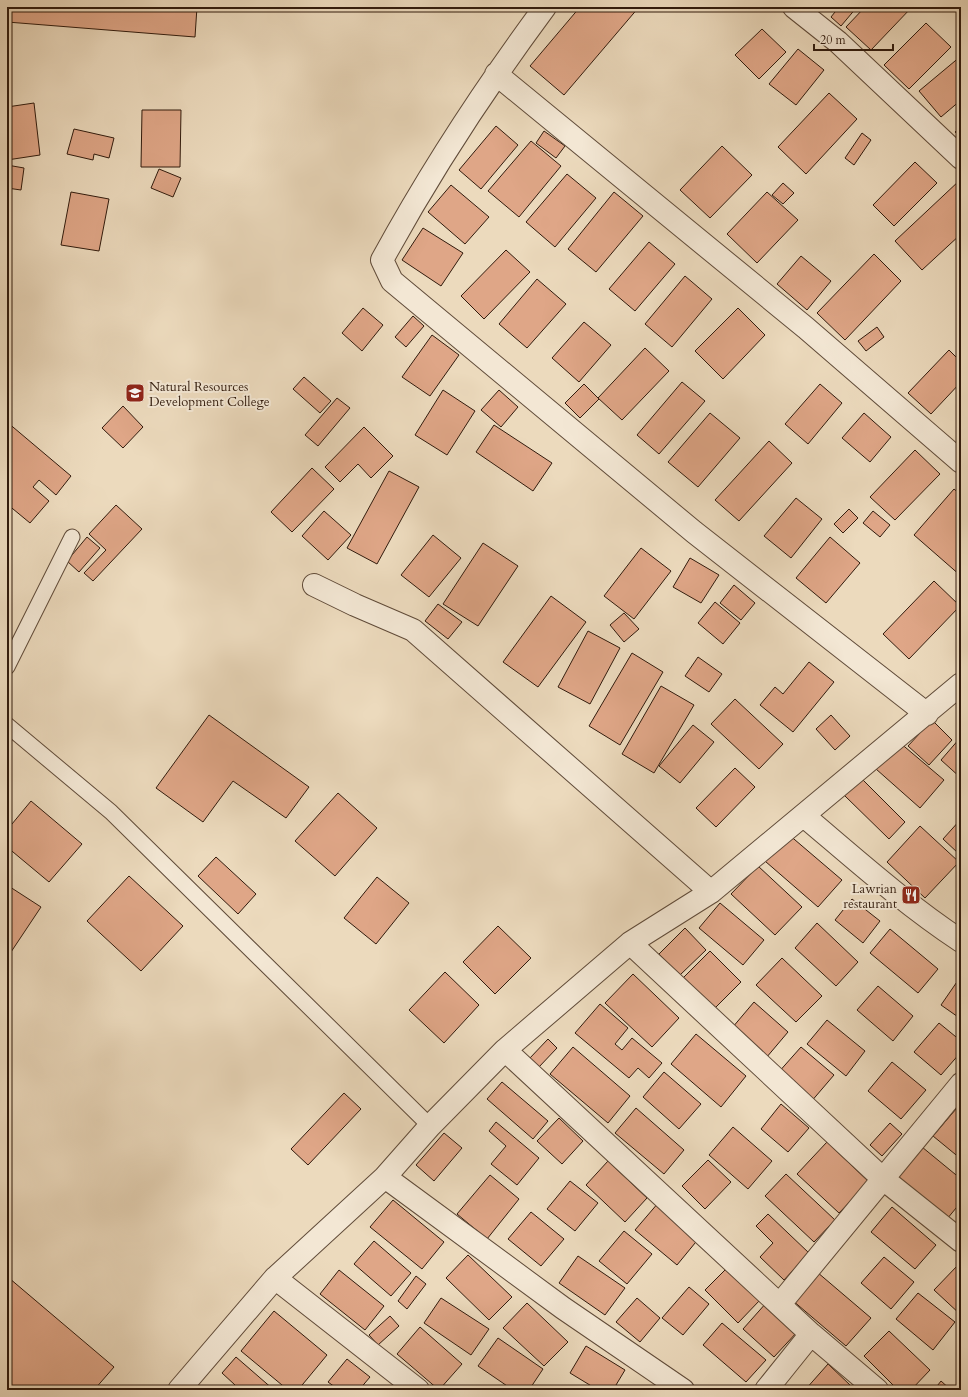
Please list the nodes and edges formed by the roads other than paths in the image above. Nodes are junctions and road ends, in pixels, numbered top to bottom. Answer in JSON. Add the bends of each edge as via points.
{"nodes":[{"id":1,"x":545,"y":7,"type":"edge"},
{"id":2,"x":794,"y":7,"type":"edge"},
{"id":3,"x":496,"y":74,"type":"junction"},
{"id":4,"x":961,"y":158,"type":"edge"},
{"id":5,"x":961,"y":462,"type":"edge"},
{"id":6,"x":72,"y":537,"type":"dead end"},
{"id":7,"x":314,"y":585,"type":"dead end"},
{"id":8,"x":7,"y":667,"type":"edge"},
{"id":9,"x":961,"y":684,"type":"edge"},
{"id":10,"x":926,"y":714,"type":"junction"},
{"id":11,"x":7,"y":725,"type":"edge"},
{"id":12,"x":804,"y":816,"type":"junction"},
{"id":13,"x":712,"y":892,"type":"junction"},
{"id":14,"x":961,"y":941,"type":"edge"},
{"id":15,"x":630,"y":943,"type":"junction"},
{"id":16,"x":505,"y":1050,"type":"junction"},
{"id":17,"x":961,"y":1084,"type":"edge"},
{"id":18,"x":430,"y":1126,"type":"junction"},
{"id":19,"x":385,"y":1177,"type":"junction"},
{"id":20,"x":882,"y":1178,"type":"junction"},
{"id":21,"x":961,"y":1241,"type":"edge"},
{"id":22,"x":275,"y":1278,"type":"junction"},
{"id":23,"x":780,"y":1304,"type":"junction"},
{"id":24,"x":811,"y":1334,"type":"junction"},
{"id":25,"x":180,"y":1390,"type":"edge"},
{"id":26,"x":418,"y":1390,"type":"edge"},
{"id":27,"x":683,"y":1390,"type":"edge"},
{"id":28,"x":766,"y":1390,"type":"edge"},
{"id":29,"x":877,"y":1390,"type":"edge"}],
"edges":[{"from":1,"to":3,"type":"street"},
{"from":2,"to":4,"type":"street","via":[[838,42]]},
{"from":3,"to":5,"type":"street","via":[[806,328]]},
{"from":3,"to":10,"type":"street","via":[[399,228],[382,260],[392,281],[694,532]]},
{"from":6,"to":8,"type":"lane"},
{"from":7,"to":13,"type":"street","via":[[413,630]]},
{"from":9,"to":10,"type":"street"},
{"from":10,"to":12,"type":"street"},
{"from":11,"to":18,"type":"lane","via":[[111,812]]},
{"from":12,"to":13,"type":"street"},
{"from":12,"to":14,"type":"street","via":[[888,887]]},
{"from":13,"to":15,"type":"street"},
{"from":15,"to":16,"type":"street"},
{"from":15,"to":20,"type":"street"},
{"from":16,"to":18,"type":"street"},
{"from":16,"to":23,"type":"street"},
{"from":17,"to":20,"type":"street"},
{"from":18,"to":19,"type":"street"},
{"from":19,"to":22,"type":"street"},
{"from":19,"to":27,"type":"street","via":[[563,1308]]},
{"from":20,"to":21,"type":"street"},
{"from":20,"to":23,"type":"street"},
{"from":22,"to":25,"type":"street"},
{"from":22,"to":26,"type":"street"},
{"from":23,"to":24,"type":"street"},
{"from":24,"to":28,"type":"street"},
{"from":24,"to":29,"type":"street"}]}
